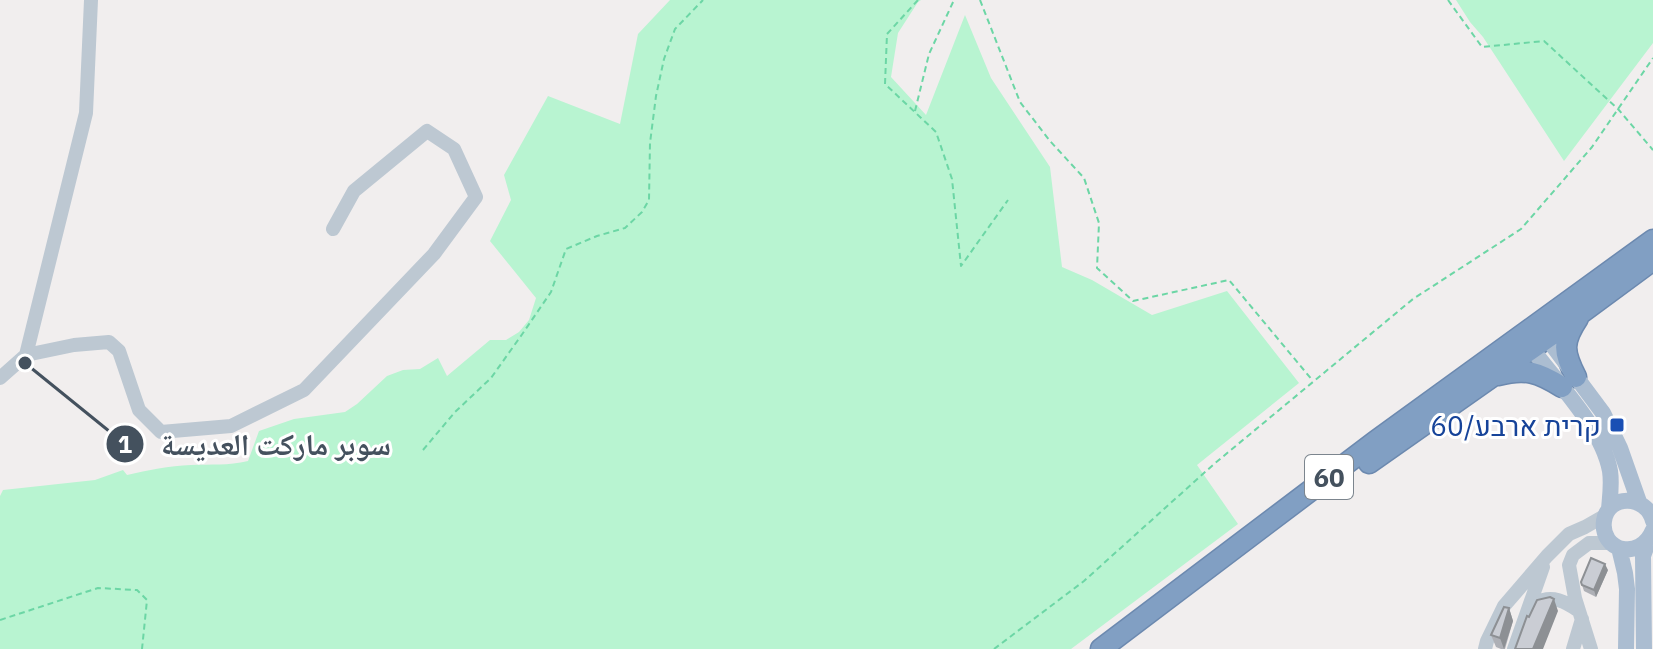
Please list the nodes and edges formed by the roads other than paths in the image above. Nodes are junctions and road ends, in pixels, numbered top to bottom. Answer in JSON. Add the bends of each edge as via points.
{"nodes":[{"id":1,"x":91,"y":0,"type":"edge"},
{"id":2,"x":333,"y":229,"type":"dead end"},
{"id":3,"x":1653,"y":240,"type":"edge"},
{"id":4,"x":1653,"y":260,"type":"edge"},
{"id":5,"x":1580,"y":315,"type":"junction"},
{"id":6,"x":1536,"y":339,"type":"junction"},
{"id":7,"x":26,"y":355,"type":"junction"},
{"id":8,"x":1494,"y":376,"type":"junction"},
{"id":9,"x":0,"y":378,"type":"edge"},
{"id":10,"x":1569,"y":382,"type":"junction"},
{"id":11,"x":1639,"y":502,"type":"junction"},
{"id":12,"x":1608,"y":512,"type":"junction"},
{"id":13,"x":1653,"y":521,"type":"edge"},
{"id":14,"x":1651,"y":534,"type":"edge"},
{"id":15,"x":1615,"y":545,"type":"junction"},
{"id":16,"x":1547,"y":556,"type":"junction"},
{"id":17,"x":1528,"y":607,"type":"junction"},
{"id":18,"x":1580,"y":615,"type":"junction"},
{"id":19,"x":1132,"y":627,"type":"junction"},
{"id":20,"x":1101,"y":649,"type":"edge"},
{"id":21,"x":1485,"y":649,"type":"edge"},
{"id":22,"x":1514,"y":649,"type":"edge"},
{"id":23,"x":1573,"y":649,"type":"edge"},
{"id":24,"x":1591,"y":649,"type":"edge"},
{"id":25,"x":1626,"y":649,"type":"edge"},
{"id":26,"x":1644,"y":649,"type":"edge"}],
"edges":[{"from":1,"to":7,"type":"street","via":[[86,113]]},
{"from":2,"to":7,"type":"street","via":[[354,191],[427,131],[454,149],[476,197],[434,254],[304,390],[231,426],[161,432],[139,410],[119,351],[109,342]]},
{"from":3,"to":6,"type":"highway","number":"60"},
{"from":4,"to":5,"type":"highway","number":"60"},
{"from":5,"to":6,"type":"highway","number":"60"},
{"from":5,"to":10,"type":"highway","via":[[1565,350]]},
{"from":6,"to":8,"type":"highway","number":"60"},
{"from":6,"to":10,"type":"main road"},
{"from":6,"to":19,"type":"highway","number":"60","via":[[1376,441]]},
{"from":7,"to":9,"type":"street"},
{"from":8,"to":10,"type":"highway","via":[[1528,371]]},
{"from":8,"to":19,"type":"highway","number":"60"},
{"from":10,"to":11,"type":"main road","via":[[1603,413]]},
{"from":10,"to":12,"type":"main road","via":[[1609,470]]},
{"from":11,"to":12,"type":"main road","via":[[1623,501]]},
{"from":11,"to":13,"type":"main road"},
{"from":12,"to":15,"type":"main road","via":[[1604,530]]},
{"from":12,"to":16,"type":"street","via":[[1569,534]]},
{"from":14,"to":15,"type":"main road","via":[[1636,549]]},
{"from":14,"to":26,"type":"main road","via":[[1643,556]]},
{"from":15,"to":18,"type":"street","via":[[1589,543],[1573,555],[1570,577]]},
{"from":15,"to":25,"type":"main road","via":[[1627,589]]},
{"from":16,"to":17,"type":"street"},
{"from":16,"to":21,"type":"street","via":[[1504,606]]},
{"from":17,"to":18,"type":"street","via":[[1544,598],[1555,599]]},
{"from":17,"to":22,"type":"street"},
{"from":18,"to":23,"type":"street"},
{"from":18,"to":24,"type":"street"},
{"from":19,"to":20,"type":"highway","number":"60"}]}
